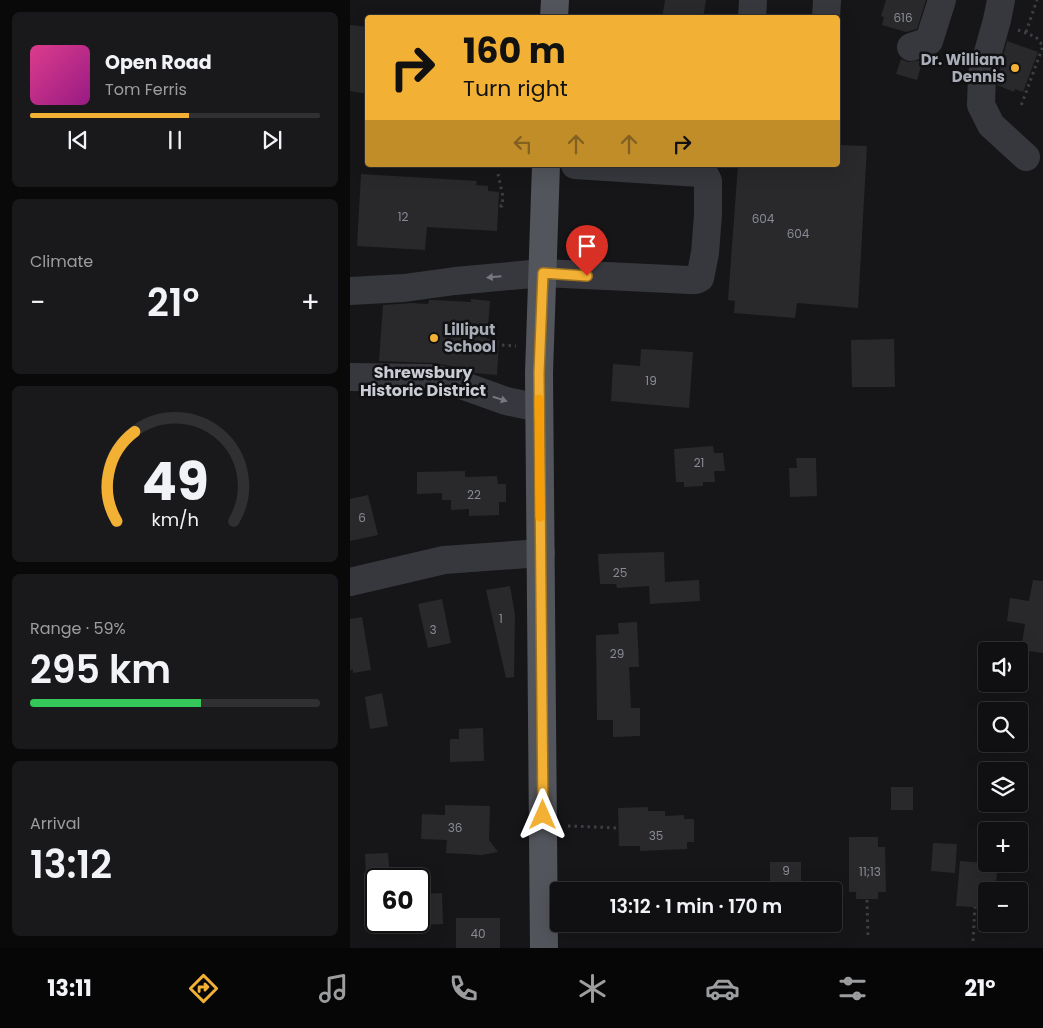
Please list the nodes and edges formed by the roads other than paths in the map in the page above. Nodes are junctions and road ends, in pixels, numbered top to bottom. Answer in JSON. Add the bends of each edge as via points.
{"nodes":[{"id":1,"x":555,"y":0,"type":"edge"},
{"id":2,"x":753,"y":0,"type":"edge"},
{"id":3,"x":828,"y":0,"type":"edge"},
{"id":4,"x":942,"y":0,"type":"edge"},
{"id":5,"x":1001,"y":0,"type":"edge"},
{"id":6,"x":554,"y":15,"type":"edge"},
{"id":7,"x":752,"y":15,"type":"edge"},
{"id":8,"x":826,"y":15,"type":"edge"},
{"id":9,"x":912,"y":47,"type":"dead end"},
{"id":10,"x":1026,"y":157,"type":"dead end"},
{"id":11,"x":546,"y":167,"type":"edge"},
{"id":12,"x":606,"y":167,"type":"edge"},
{"id":13,"x":543,"y":273,"type":"junction"},
{"id":14,"x":350,"y":291,"type":"edge"},
{"id":15,"x":350,"y":377,"type":"edge"},
{"id":16,"x":539,"y":408,"type":"junction"},
{"id":17,"x":541,"y":552,"type":"junction"},
{"id":18,"x":350,"y":582,"type":"edge"},
{"id":19,"x":544,"y":948,"type":"edge"}],
"edges":[{"from":1,"to":6,"type":"main road"},
{"from":2,"to":7,"type":"street"},
{"from":3,"to":8,"type":"street"},
{"from":4,"to":9,"type":"street","via":[[929,41]]},
{"from":5,"to":10,"type":"street","via":[[982,74],[981,105],[991,125]]},
{"from":11,"to":13,"type":"main road"},
{"from":12,"to":13,"type":"street","via":[[700,173],[705,176],[708,181],[708,215],[700,278]]},
{"from":13,"to":14,"type":"street","one_way":true},
{"from":13,"to":16,"type":"main road"},
{"from":15,"to":16,"type":"street","one_way":true,"via":[[430,378]]},
{"from":16,"to":17,"type":"main road"},
{"from":17,"to":18,"type":"street","via":[[444,560]]},
{"from":17,"to":19,"type":"main road"}]}
